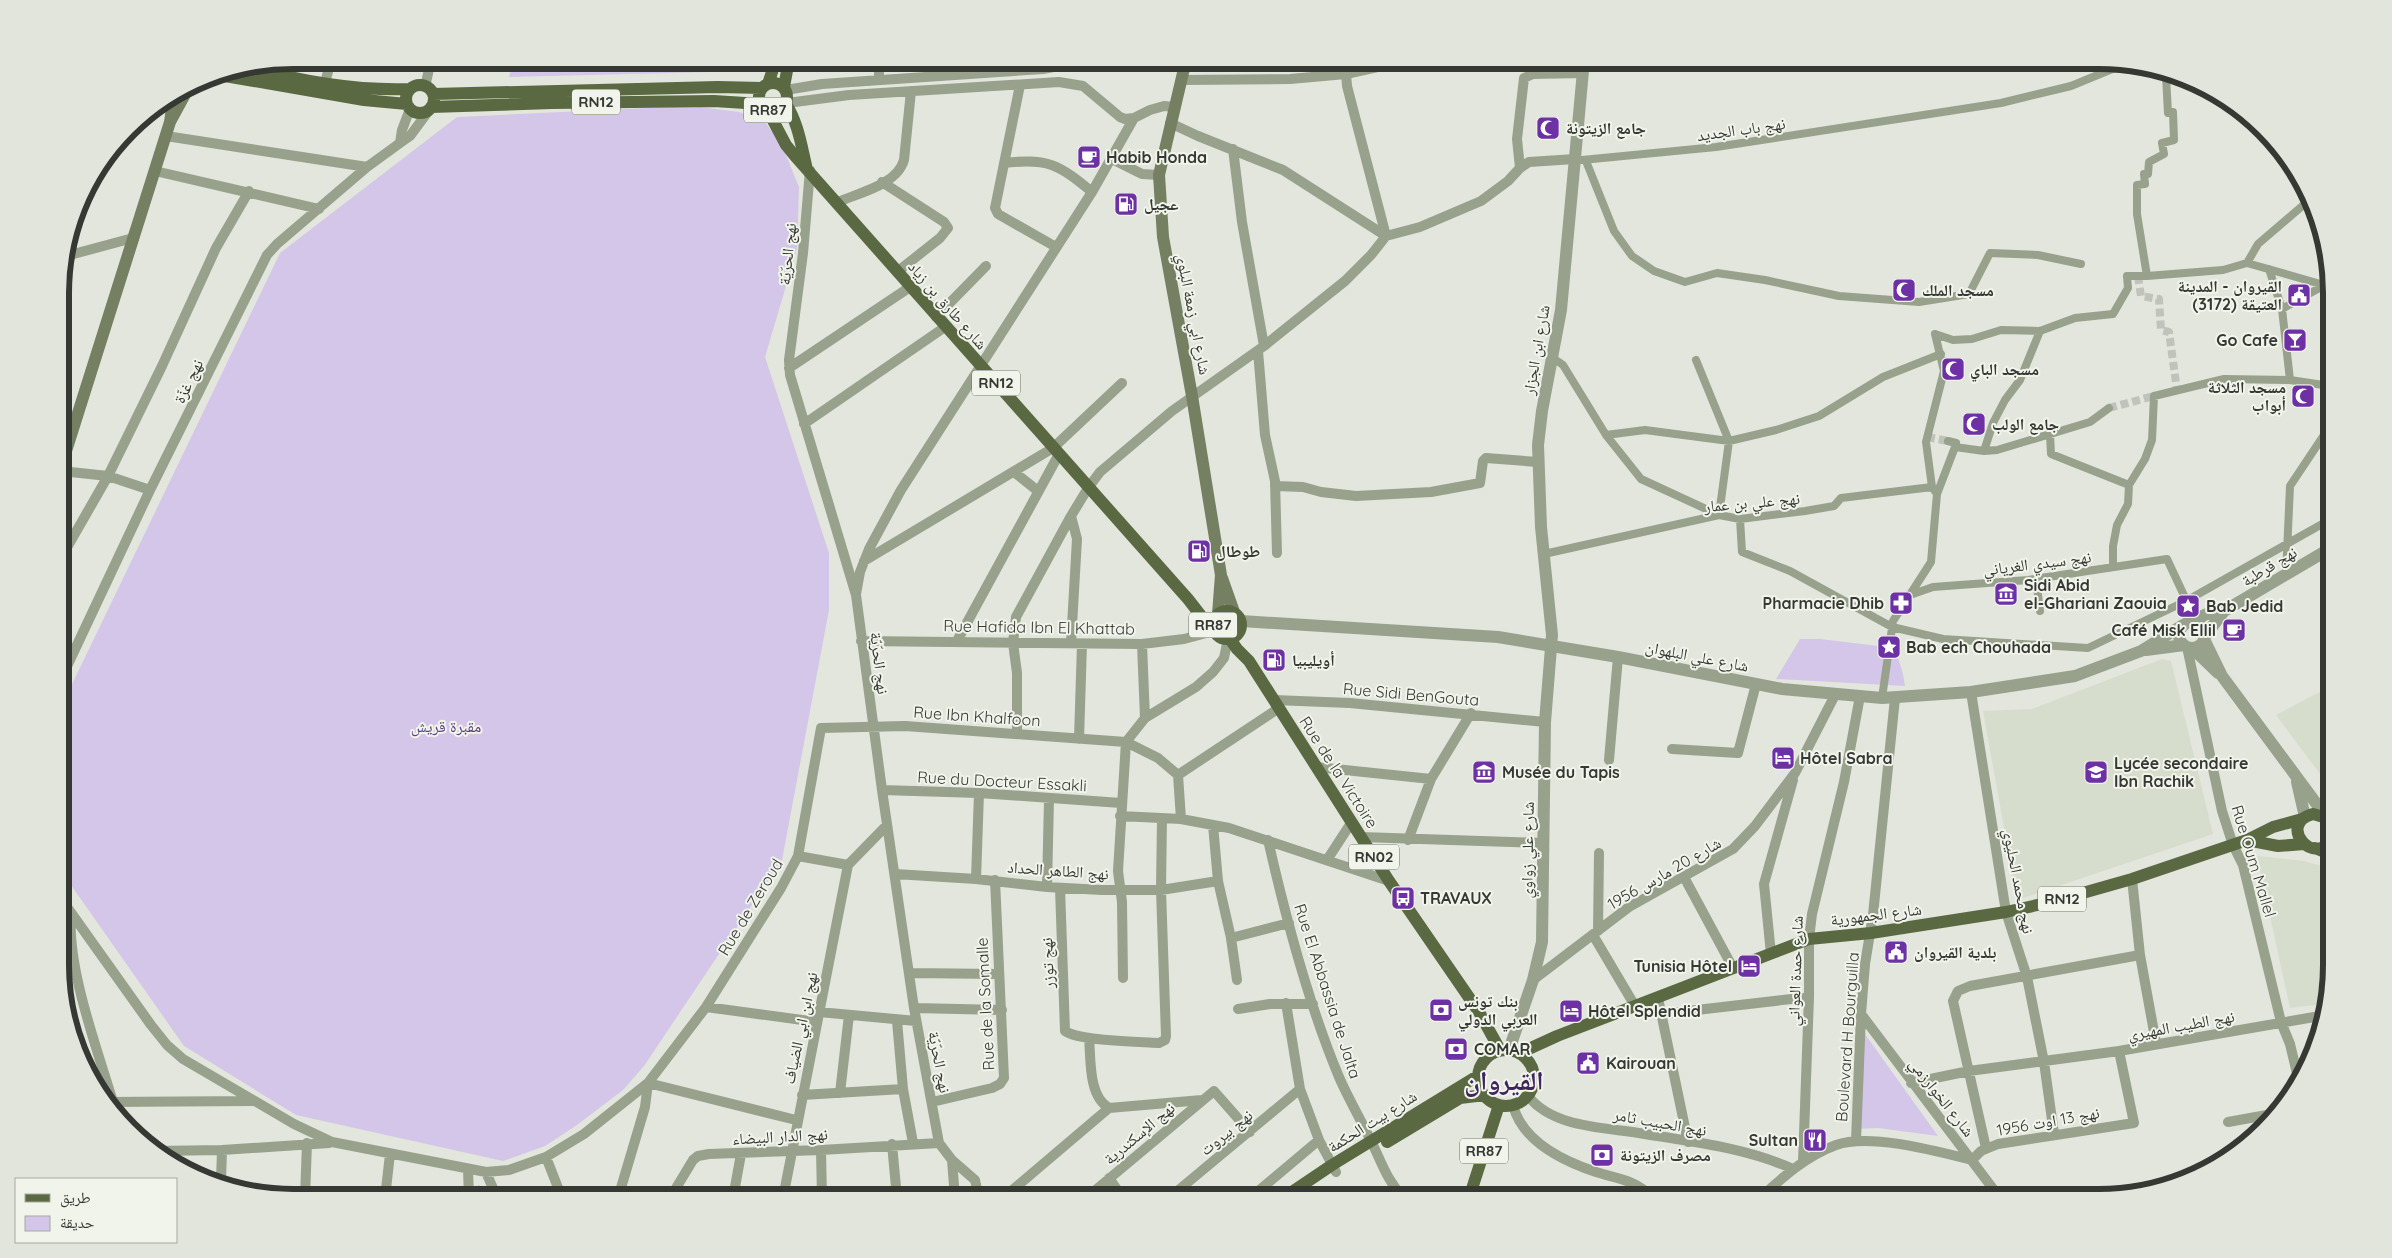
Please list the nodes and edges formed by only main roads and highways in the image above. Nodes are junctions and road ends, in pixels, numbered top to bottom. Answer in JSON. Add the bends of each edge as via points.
{"nodes":[{"id":1,"x":772,"y":69,"type":"edge"},
{"id":2,"x":788,"y":69,"type":"edge"},
{"id":3,"x":1184,"y":69,"type":"edge"},
{"id":4,"x":270,"y":70,"type":"edge"},
{"id":5,"x":232,"y":77,"type":"edge"},
{"id":6,"x":765,"y":86,"type":"junction"},
{"id":7,"x":410,"y":90,"type":"junction"},
{"id":8,"x":429,"y":90,"type":"junction"},
{"id":9,"x":785,"y":96,"type":"junction"},
{"id":10,"x":182,"y":98,"type":"edge"},
{"id":11,"x":173,"y":104,"type":"edge"},
{"id":12,"x":409,"y":107,"type":"junction"},
{"id":13,"x":764,"y":107,"type":"junction"},
{"id":14,"x":430,"y":108,"type":"junction"},
{"id":15,"x":170,"y":122,"type":"junction"},
{"id":16,"x":808,"y":168,"type":"junction"},
{"id":17,"x":69,"y":443,"type":"edge"},
{"id":18,"x":1221,"y":576,"type":"junction"},
{"id":19,"x":1188,"y":600,"type":"joint"},
{"id":20,"x":1215,"y":621,"type":"junction"},
{"id":21,"x":1234,"y":628,"type":"junction"},
{"id":22,"x":1250,"y":661,"type":"joint"},
{"id":23,"x":2303,"y":818,"type":"junction"},
{"id":24,"x":2323,"y":818,"type":"edge"},
{"id":25,"x":2247,"y":840,"type":"junction"},
{"id":26,"x":2310,"y":846,"type":"junction"},
{"id":27,"x":2323,"y":846,"type":"edge"},
{"id":28,"x":2323,"y":851,"type":"edge"},
{"id":29,"x":1510,"y":1051,"type":"junction"},
{"id":30,"x":1479,"y":1074,"type":"junction"},
{"id":31,"x":1485,"y":1095,"type":"junction"},
{"id":32,"x":1499,"y":1105,"type":"junction"},
{"id":33,"x":1373,"y":1145,"type":"junction"},
{"id":34,"x":1334,"y":1168,"type":"junction"},
{"id":35,"x":1298,"y":1189,"type":"edge"},
{"id":36,"x":1309,"y":1189,"type":"edge"},
{"id":37,"x":1472,"y":1189,"type":"edge"}],
"edges":[{"from":1,"to":6,"type":"main road","number":"RR87"},
{"from":2,"to":9,"type":"main road","number":"RR87"},
{"from":3,"to":18,"type":"main road","name":"شارع ابي زمعة البلوي","via":[[1159,175],[1163,237]]},
{"from":4,"to":7,"type":"main road","number":"RN12","via":[[373,90]]},
{"from":5,"to":12,"type":"main road","number":"RN12"},
{"from":6,"to":8,"type":"main road","number":"RN12"},
{"from":6,"to":9,"type":"main road","number":"RR87","via":[[779,84]]},
{"from":6,"to":13,"type":"main road","number":"RR87","via":[[759,99]]},
{"from":7,"to":8,"type":"main road","number":"RN12","via":[[420,86]]},
{"from":7,"to":12,"type":"main road","via":[[406,99]]},
{"from":8,"to":14,"type":"main road"},
{"from":9,"to":13,"type":"main road","number":"RR87","via":[[778,111]]},
{"from":9,"to":16,"type":"main road","name":"شارع طارق بن زياد","number":"RN12"},
{"from":10,"to":15,"type":"main road"},
{"from":11,"to":15,"type":"main road"},
{"from":12,"to":14,"type":"main road","number":"RN12","via":[[420,113]]},
{"from":13,"to":14,"type":"main road","number":"RN12","via":[[714,101]]},
{"from":13,"to":16,"type":"main road","name":"شارع طارق بن زياد","number":"RN12","via":[[786,145]]},
{"from":15,"to":17,"type":"main road"},
{"from":16,"to":19,"type":"main road","name":"شارع طارق بن زياد","number":"RN12"},
{"from":18,"to":20,"type":"main road","name":"شارع ابي زمعة البلوي"},
{"from":18,"to":21,"type":"main road","name":"شارع ابي زمعة البلوي"},
{"from":19,"to":20,"type":"main road","name":"شارع طارق بن زياد","number":"RR87","via":[[1202,617]]},
{"from":20,"to":21,"type":"main road","number":"RR87","via":[[1220,637]]},
{"from":20,"to":21,"type":"main road","number":"RR87","via":[[1226,610]]},
{"from":21,"to":22,"type":"main road","name":"Rue de la Victoire","number":"RR87","via":[[1237,649]]},
{"from":22,"to":29,"type":"main road","name":"Rue de la Victoire","number":"RN02","via":[[1389,881],[1479,1012]]},
{"from":23,"to":24,"type":"main road","name":"شارع الجمهورية","via":[[2318,814]]},
{"from":23,"to":25,"type":"main road","name":"شارع الجمهورية","via":[[2273,827]]},
{"from":23,"to":26,"type":"main road","via":[[2298,835]]},
{"from":25,"to":26,"type":"main road","via":[[2278,846]]},
{"from":25,"to":29,"type":"main road","name":"شارع الجمهورية","number":"RN12","via":[[2132,879],[2051,902],[1871,933],[1809,939]]},
{"from":26,"to":27,"type":"main road"},
{"from":26,"to":28,"type":"main road"},
{"from":29,"to":30,"type":"main road","via":[[1485,1059]]},
{"from":29,"to":32,"type":"main road","via":[[1531,1064],[1534,1072],[1532,1089],[1528,1096],[1513,1105]]},
{"from":30,"to":31,"type":"main road"},
{"from":30,"to":33,"type":"main road","name":"شارع بيت الحكمة"},
{"from":31,"to":32,"type":"main road"},
{"from":31,"to":33,"type":"main road","name":"شارع بيت الحكمة","via":[[1460,1098]]},
{"from":32,"to":37,"type":"main road","number":"RR87"},
{"from":33,"to":34,"type":"main road","name":"شارع بيت الحكمة"},
{"from":34,"to":35,"type":"main road","name":"شارع بيت الحكمة"},
{"from":34,"to":36,"type":"main road","name":"شارع بيت الحكمة"}]}
